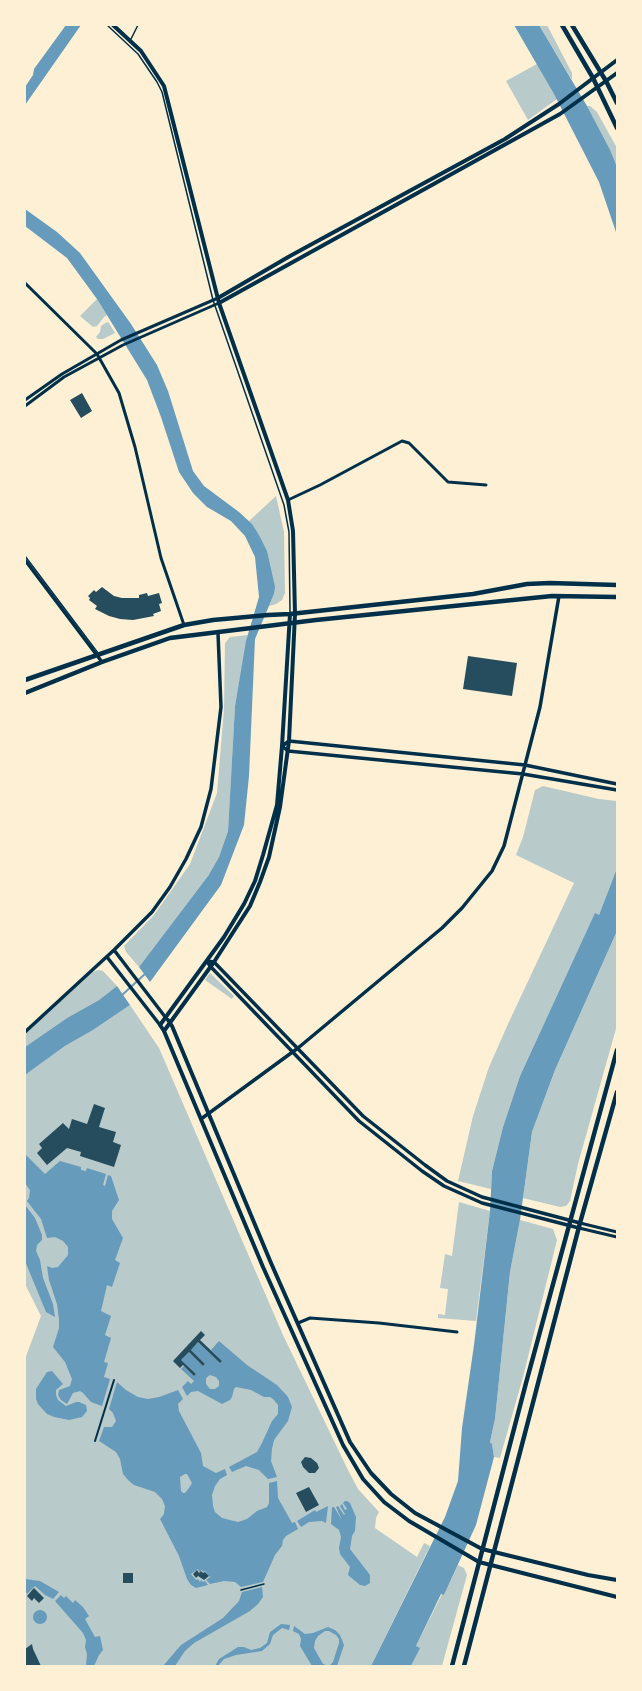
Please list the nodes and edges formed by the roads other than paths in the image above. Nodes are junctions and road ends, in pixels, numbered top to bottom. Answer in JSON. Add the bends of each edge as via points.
{"nodes":[{"id":1,"x":107,"y":25,"type":"edge"},
{"id":2,"x":113,"y":25,"type":"edge"},
{"id":3,"x":138,"y":25,"type":"edge"},
{"id":4,"x":562,"y":25,"type":"edge"},
{"id":5,"x":572,"y":25,"type":"edge"},
{"id":6,"x":130,"y":42,"type":"junction"},
{"id":7,"x":617,"y":60,"type":"edge"},
{"id":8,"x":600,"y":72,"type":"junction"},
{"id":9,"x":617,"y":73,"type":"edge"},
{"id":10,"x":593,"y":78,"type":"junction"},
{"id":11,"x":606,"y":81,"type":"junction"},
{"id":12,"x":597,"y":87,"type":"junction"},
{"id":13,"x":617,"y":103,"type":"edge"},
{"id":14,"x":617,"y":128,"type":"edge"},
{"id":15,"x":25,"y":283,"type":"edge"},
{"id":16,"x":218,"y":298,"type":"junction"},
{"id":17,"x":213,"y":300,"type":"junction"},
{"id":18,"x":217,"y":304,"type":"junction"},
{"id":19,"x":97,"y":354,"type":"junction"},
{"id":20,"x":100,"y":358,"type":"junction"},
{"id":21,"x":25,"y":400,"type":"edge"},
{"id":22,"x":25,"y":406,"type":"edge"},
{"id":23,"x":486,"y":485,"type":"dead end"},
{"id":24,"x":288,"y":500,"type":"junction"},
{"id":25,"x":25,"y":556,"type":"edge"},
{"id":26,"x":25,"y":560,"type":"edge"},
{"id":27,"x":617,"y":585,"type":"edge"},
{"id":28,"x":559,"y":596,"type":"junction"},
{"id":29,"x":617,"y":597,"type":"edge"},
{"id":30,"x":292,"y":614,"type":"junction"},
{"id":31,"x":291,"y":623,"type":"junction"},
{"id":32,"x":184,"y":625,"type":"junction"},
{"id":33,"x":218,"y":633,"type":"junction"},
{"id":34,"x":97,"y":654,"type":"junction"},
{"id":35,"x":102,"y":662,"type":"junction"},
{"id":36,"x":25,"y":680,"type":"edge"},
{"id":37,"x":25,"y":692,"type":"edge"},
{"id":38,"x":289,"y":741,"type":"junction"},
{"id":39,"x":282,"y":746,"type":"junction"},
{"id":40,"x":288,"y":751,"type":"junction"},
{"id":41,"x":525,"y":765,"type":"junction"},
{"id":42,"x":524,"y":774,"type":"junction"},
{"id":43,"x":617,"y":784,"type":"edge"},
{"id":44,"x":617,"y":790,"type":"edge"},
{"id":45,"x":114,"y":950,"type":"junction"},
{"id":46,"x":107,"y":957,"type":"junction"},
{"id":47,"x":207,"y":961,"type":"junction"},
{"id":48,"x":214,"y":962,"type":"junction"},
{"id":49,"x":210,"y":966,"type":"junction"},
{"id":50,"x":166,"y":1018,"type":"junction"},
{"id":51,"x":169,"y":1022,"type":"junction"},
{"id":52,"x":160,"y":1026,"type":"junction"},
{"id":53,"x":164,"y":1030,"type":"junction"},
{"id":54,"x":25,"y":1032,"type":"edge"},
{"id":55,"x":298,"y":1048,"type":"junction"},
{"id":56,"x":617,"y":1050,"type":"edge"},
{"id":57,"x":293,"y":1052,"type":"junction"},
{"id":58,"x":617,"y":1092,"type":"edge"},
{"id":59,"x":209,"y":1115,"type":"junction"},
{"id":60,"x":201,"y":1119,"type":"junction"},
{"id":61,"x":571,"y":1221,"type":"junction"},
{"id":62,"x":579,"y":1225,"type":"junction"},
{"id":63,"x":570,"y":1226,"type":"junction"},
{"id":64,"x":617,"y":1232,"type":"edge"},
{"id":65,"x":617,"y":1237,"type":"edge"},
{"id":66,"x":298,"y":1323,"type":"junction"},
{"id":67,"x":457,"y":1332,"type":"dead end"},
{"id":68,"x":114,"y":1380,"type":"dead end"},
{"id":69,"x":95,"y":1441,"type":"dead end"},
{"id":70,"x":482,"y":1549,"type":"junction"},
{"id":71,"x":493,"y":1552,"type":"junction"},
{"id":72,"x":479,"y":1562,"type":"junction"},
{"id":73,"x":490,"y":1566,"type":"junction"},
{"id":74,"x":617,"y":1580,"type":"edge"},
{"id":75,"x":617,"y":1597,"type":"edge"},
{"id":76,"x":452,"y":1666,"type":"edge"},
{"id":77,"x":464,"y":1666,"type":"edge"}],
"edges":[{"from":1,"to":17,"type":"lane","via":[[138,54],[162,92]]},
{"from":2,"to":6,"type":"main road"},
{"from":3,"to":6,"type":"lane"},
{"from":4,"to":10,"type":"main road"},
{"from":5,"to":8,"type":"main road"},
{"from":6,"to":16,"type":"main road","via":[[141,52],[164,86]]},
{"from":7,"to":8,"type":"main road"},
{"from":8,"to":10,"type":"main road"},
{"from":8,"to":11,"type":"main road"},
{"from":9,"to":11,"type":"main road"},
{"from":10,"to":12,"type":"main road"},
{"from":10,"to":16,"type":"main road","via":[[557,106],[505,139]]},
{"from":11,"to":12,"type":"main road"},
{"from":11,"to":13,"type":"main road"},
{"from":12,"to":14,"type":"main road"},
{"from":12,"to":18,"type":"main road","via":[[560,114]]},
{"from":15,"to":19,"type":"street"},
{"from":16,"to":17,"type":"street"},
{"from":16,"to":18,"type":"main road"},
{"from":17,"to":18,"type":"lane"},
{"from":17,"to":19,"type":"street","via":[[141,330]]},
{"from":18,"to":20,"type":"street"},
{"from":18,"to":24,"type":"main road"},
{"from":18,"to":30,"type":"lane","via":[[284,505],[289,532]]},
{"from":19,"to":20,"type":"street"},
{"from":19,"to":21,"type":"street"},
{"from":20,"to":22,"type":"street","via":[[64,377]]},
{"from":20,"to":32,"type":"street","via":[[119,393],[135,447],[161,558]]},
{"from":23,"to":24,"type":"street","via":[[448,482],[409,443],[402,441]]},
{"from":24,"to":30,"type":"main road","via":[[293,531]]},
{"from":25,"to":34,"type":"lane"},
{"from":26,"to":34,"type":"street"},
{"from":27,"to":30,"type":"main road","via":[[527,584],[473,594]]},
{"from":28,"to":29,"type":"main road"},
{"from":28,"to":31,"type":"main road"},
{"from":28,"to":41,"type":"street","via":[[540,707]]},
{"from":30,"to":31,"type":"main road"},
{"from":30,"to":32,"type":"main road","via":[[213,620]]},
{"from":31,"to":33,"type":"main road"},
{"from":31,"to":38,"type":"main road"},
{"from":31,"to":39,"type":"main road"},
{"from":32,"to":34,"type":"main road"},
{"from":33,"to":35,"type":"main road","via":[[170,638]]},
{"from":33,"to":45,"type":"street","via":[[221,707],[211,789],[201,827],[170,887],[152,912]]},
{"from":34,"to":35,"type":"street"},
{"from":34,"to":36,"type":"main road"},
{"from":35,"to":37,"type":"main road"},
{"from":38,"to":39,"type":"street"},
{"from":38,"to":40,"type":"main road"},
{"from":38,"to":41,"type":"street"},
{"from":39,"to":40,"type":"street"},
{"from":39,"to":47,"type":"main road","via":[[277,805],[255,881],[240,911]]},
{"from":40,"to":42,"type":"street"},
{"from":40,"to":48,"type":"main road","via":[[280,807],[269,857],[250,906]]},
{"from":41,"to":42,"type":"street"},
{"from":41,"to":43,"type":"street"},
{"from":42,"to":44,"type":"street"},
{"from":42,"to":55,"type":"street","via":[[504,846],[492,871],[474,894],[442,928]]},
{"from":45,"to":46,"type":"street"},
{"from":45,"to":50,"type":"street"},
{"from":46,"to":52,"type":"street"},
{"from":46,"to":54,"type":"street"},
{"from":47,"to":48,"type":"street"},
{"from":47,"to":49,"type":"street"},
{"from":47,"to":50,"type":"main road"},
{"from":48,"to":49,"type":"main road"},
{"from":48,"to":55,"type":"street"},
{"from":49,"to":51,"type":"main road"},
{"from":49,"to":57,"type":"street"},
{"from":50,"to":51,"type":"main road"},
{"from":50,"to":52,"type":"main road"},
{"from":51,"to":53,"type":"main road"},
{"from":51,"to":59,"type":"main road"},
{"from":52,"to":53,"type":"main road"},
{"from":53,"to":60,"type":"main road"},
{"from":55,"to":57,"type":"street"},
{"from":55,"to":61,"type":"street","via":[[363,1116],[447,1181],[482,1197]]},
{"from":56,"to":61,"type":"main road"},
{"from":57,"to":59,"type":"street"},
{"from":57,"to":63,"type":"street","via":[[359,1121],[444,1186],[482,1203]]},
{"from":58,"to":62,"type":"main road"},
{"from":59,"to":60,"type":"street"},
{"from":59,"to":66,"type":"main road"},
{"from":60,"to":72,"type":"main road","via":[[263,1267],[343,1445],[363,1479],[384,1502],[409,1521]]},
{"from":61,"to":62,"type":"street"},
{"from":61,"to":63,"type":"main road"},
{"from":62,"to":63,"type":"street"},
{"from":62,"to":64,"type":"street"},
{"from":62,"to":65,"type":"street"},
{"from":62,"to":71,"type":"main road"},
{"from":63,"to":70,"type":"main road"},
{"from":66,"to":67,"type":"street","via":[[310,1318]]},
{"from":66,"to":70,"type":"main road","via":[[350,1442],[371,1473],[391,1494],[415,1513]]},
{"from":68,"to":69,"type":"street"},
{"from":70,"to":71,"type":"main road"},
{"from":70,"to":72,"type":"main road"},
{"from":71,"to":73,"type":"main road"},
{"from":71,"to":74,"type":"main road"},
{"from":72,"to":73,"type":"main road"},
{"from":72,"to":76,"type":"main road"},
{"from":73,"to":75,"type":"main road"},
{"from":73,"to":77,"type":"main road"}]}
